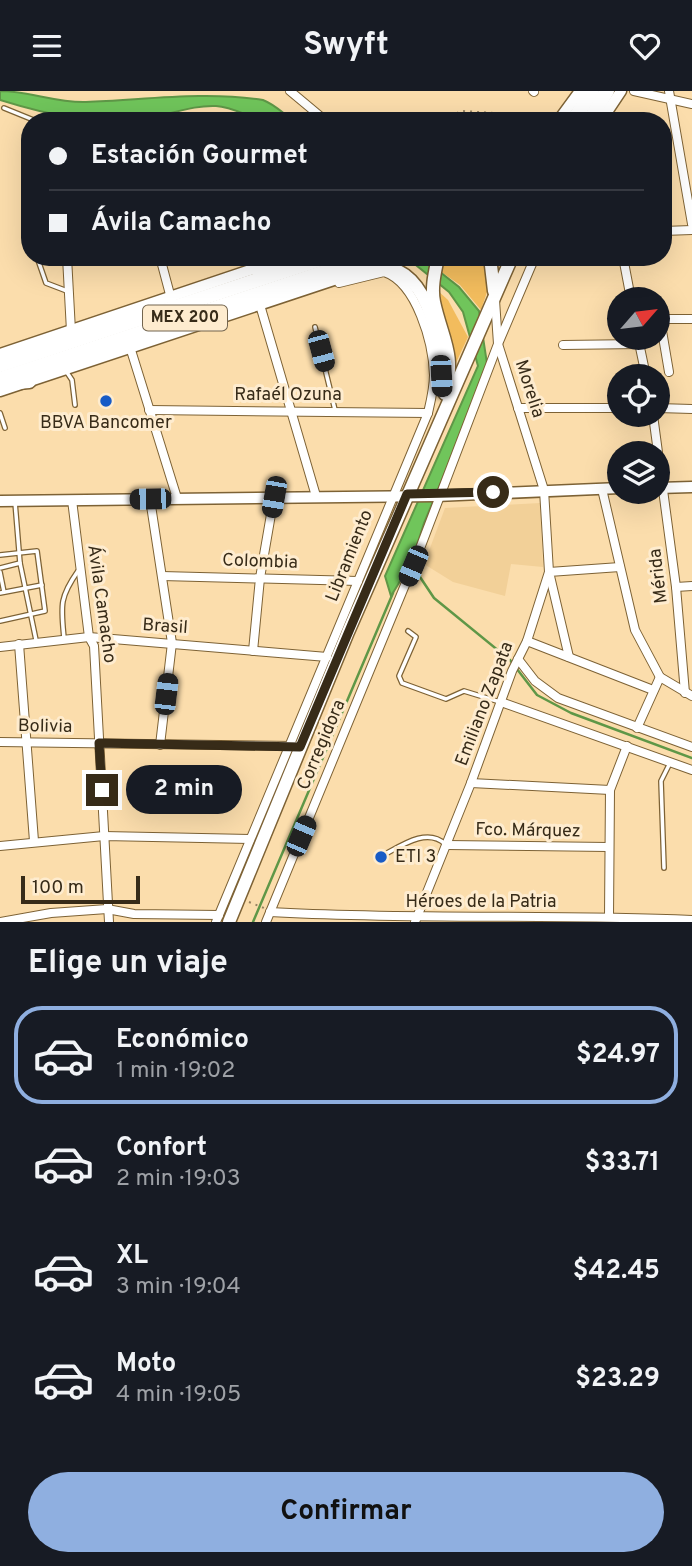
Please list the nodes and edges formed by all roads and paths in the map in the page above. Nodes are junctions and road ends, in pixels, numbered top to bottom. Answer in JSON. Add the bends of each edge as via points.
{"nodes":[{"id":1,"x":290,"y":91,"type":"edge"},
{"id":2,"x":305,"y":91,"type":"edge"},
{"id":3,"x":607,"y":91,"type":"edge"},
{"id":4,"x":621,"y":91,"type":"edge"},
{"id":5,"x":634,"y":91,"type":"edge"},
{"id":6,"x":670,"y":95,"type":"edge"},
{"id":7,"x":304,"y":101,"type":"junction"},
{"id":8,"x":692,"y":104,"type":"edge"},
{"id":9,"x":591,"y":107,"type":"edge"},
{"id":10,"x":4,"y":108,"type":"dead end"},
{"id":11,"x":316,"y":112,"type":"edge"},
{"id":12,"x":460,"y":112,"type":"edge"},
{"id":13,"x":478,"y":112,"type":"edge"},
{"id":14,"x":21,"y":115,"type":"edge"},
{"id":15,"x":692,"y":224,"type":"edge"},
{"id":16,"x":692,"y":230,"type":"edge"},
{"id":17,"x":672,"y":231,"type":"edge"},
{"id":18,"x":40,"y":266,"type":"edge"},
{"id":19,"x":68,"y":266,"type":"edge"},
{"id":20,"x":162,"y":266,"type":"edge"},
{"id":21,"x":262,"y":266,"type":"edge"},
{"id":22,"x":270,"y":266,"type":"edge"},
{"id":23,"x":302,"y":266,"type":"edge"},
{"id":24,"x":357,"y":266,"type":"edge"},
{"id":25,"x":364,"y":266,"type":"edge"},
{"id":26,"x":388,"y":266,"type":"edge"},
{"id":27,"x":437,"y":266,"type":"edge"},
{"id":28,"x":491,"y":266,"type":"edge"},
{"id":29,"x":508,"y":266,"type":"edge"},
{"id":30,"x":531,"y":266,"type":"edge"},
{"id":31,"x":626,"y":266,"type":"edge"},
{"id":32,"x":256,"y":268,"type":"junction"},
{"id":33,"x":317,"y":286,"type":"junction"},
{"id":34,"x":629,"y":287,"type":"edge"},
{"id":35,"x":69,"y":291,"type":"junction"},
{"id":36,"x":494,"y":295,"type":"junction"},
{"id":37,"x":260,"y":306,"type":"junction"},
{"id":38,"x":175,"y":314,"type":"junction"},
{"id":39,"x":670,"y":319,"type":"edge"},
{"id":40,"x":692,"y":319,"type":"edge"},
{"id":41,"x":315,"y":327,"type":"dead end"},
{"id":42,"x":71,"y":331,"type":"junction"},
{"id":43,"x":607,"y":343,"type":"edge"},
{"id":44,"x":498,"y":344,"type":"junction"},
{"id":45,"x":563,"y":345,"type":"dead end"},
{"id":46,"x":130,"y":348,"type":"junction"},
{"id":47,"x":0,"y":354,"type":"edge"},
{"id":48,"x":0,"y":365,"type":"edge"},
{"id":49,"x":65,"y":369,"type":"junction"},
{"id":50,"x":0,"y":381,"type":"edge"},
{"id":51,"x":29,"y":381,"type":"junction"},
{"id":52,"x":0,"y":391,"type":"edge"},
{"id":53,"x":443,"y":401,"type":"junction"},
{"id":54,"x":75,"y":405,"type":"dead end"},
{"id":55,"x":519,"y":408,"type":"junction"},
{"id":56,"x":607,"y":408,"type":"edge"},
{"id":57,"x":670,"y":408,"type":"edge"},
{"id":58,"x":692,"y":409,"type":"edge"},
{"id":59,"x":335,"y":410,"type":"junction"},
{"id":60,"x":149,"y":411,"type":"junction"},
{"id":61,"x":292,"y":411,"type":"junction"},
{"id":62,"x":0,"y":413,"type":"edge"},
{"id":63,"x":428,"y":413,"type":"junction"},
{"id":64,"x":5,"y":428,"type":"dead end"},
{"id":65,"x":435,"y":431,"type":"junction"},
{"id":66,"x":692,"y":487,"type":"edge"},
{"id":67,"x":670,"y":488,"type":"edge"},
{"id":68,"x":602,"y":489,"type":"junction"},
{"id":69,"x":607,"y":489,"type":"edge"},
{"id":70,"x":544,"y":490,"type":"junction"},
{"id":71,"x":406,"y":494,"type":"junction"},
{"id":72,"x":438,"y":495,"type":"junction"},
{"id":73,"x":316,"y":496,"type":"junction"},
{"id":74,"x":274,"y":497,"type":"junction"},
{"id":75,"x":177,"y":498,"type":"junction"},
{"id":76,"x":150,"y":499,"type":"junction"},
{"id":77,"x":15,"y":500,"type":"junction"},
{"id":78,"x":72,"y":500,"type":"junction"},
{"id":79,"x":0,"y":501,"type":"edge"},
{"id":80,"x":663,"y":504,"type":"edge"},
{"id":81,"x":19,"y":552,"type":"junction"},
{"id":82,"x":0,"y":555,"type":"edge"},
{"id":83,"x":20,"y":563,"type":"junction"},
{"id":84,"x":620,"y":567,"type":"junction"},
{"id":85,"x":0,"y":570,"type":"edge"},
{"id":86,"x":78,"y":572,"type":"junction"},
{"id":87,"x":549,"y":572,"type":"junction"},
{"id":88,"x":162,"y":576,"type":"junction"},
{"id":89,"x":260,"y":578,"type":"junction"},
{"id":90,"x":358,"y":581,"type":"junction"},
{"id":91,"x":42,"y":585,"type":"junction"},
{"id":92,"x":692,"y":586,"type":"edge"},
{"id":93,"x":676,"y":587,"type":"junction"},
{"id":94,"x":24,"y":588,"type":"junction"},
{"id":95,"x":2,"y":592,"type":"edge"},
{"id":96,"x":30,"y":615,"type":"junction"},
{"id":97,"x":0,"y":621,"type":"edge"},
{"id":98,"x":343,"y":631,"type":"junction"},
{"id":99,"x":408,"y":631,"type":"dead end"},
{"id":100,"x":89,"y":637,"type":"junction"},
{"id":101,"x":64,"y":640,"type":"junction"},
{"id":102,"x":527,"y":641,"type":"junction"},
{"id":103,"x":36,"y":643,"type":"junction"},
{"id":104,"x":172,"y":643,"type":"junction"},
{"id":105,"x":19,"y":644,"type":"junction"},
{"id":106,"x":0,"y":647,"type":"edge"},
{"id":107,"x":253,"y":651,"type":"junction"},
{"id":108,"x":327,"y":657,"type":"junction"},
{"id":109,"x":569,"y":657,"type":"junction"},
{"id":110,"x":515,"y":664,"type":"junction"},
{"id":111,"x":660,"y":677,"type":"junction"},
{"id":112,"x":653,"y":690,"type":"junction"},
{"id":113,"x":688,"y":694,"type":"edge"},
{"id":114,"x":501,"y":702,"type":"junction"},
{"id":115,"x":637,"y":727,"type":"junction"},
{"id":116,"x":0,"y":742,"type":"edge"},
{"id":117,"x":25,"y":743,"type":"junction"},
{"id":118,"x":99,"y":743,"type":"junction"},
{"id":119,"x":159,"y":745,"type":"junction"},
{"id":120,"x":295,"y":746,"type":"junction"},
{"id":121,"x":627,"y":746,"type":"junction"},
{"id":122,"x":692,"y":747,"type":"edge"},
{"id":123,"x":671,"y":761,"type":"junction"},
{"id":124,"x":692,"y":770,"type":"edge"},
{"id":125,"x":471,"y":783,"type":"junction"},
{"id":126,"x":610,"y":790,"type":"junction"},
{"id":127,"x":104,"y":836,"type":"junction"},
{"id":128,"x":250,"y":839,"type":"junction"},
{"id":129,"x":34,"y":841,"type":"junction"},
{"id":130,"x":447,"y":845,"type":"junction"},
{"id":131,"x":0,"y":846,"type":"edge"},
{"id":132,"x":608,"y":847,"type":"junction"},
{"id":133,"x":378,"y":858,"type":"dead end"},
{"id":134,"x":664,"y":868,"type":"dead end"},
{"id":135,"x":250,"y":902,"type":"dead end"},
{"id":136,"x":107,"y":909,"type":"junction"},
{"id":137,"x":267,"y":910,"type":"junction"},
{"id":138,"x":51,"y":912,"type":"junction"},
{"id":139,"x":609,"y":916,"type":"junction"},
{"id":140,"x":221,"y":920,"type":"edge"},
{"id":141,"x":415,"y":920,"type":"edge"},
{"id":142,"x":692,"y":920,"type":"edge"},
{"id":143,"x":0,"y":922,"type":"edge"},
{"id":144,"x":53,"y":922,"type":"edge"},
{"id":145,"x":109,"y":922,"type":"edge"},
{"id":146,"x":265,"y":922,"type":"edge"}],
"edges":[{"from":1,"to":7,"type":"street"},
{"from":2,"to":7,"type":"street"},
{"from":3,"to":9,"type":"highway"},
{"from":4,"to":9,"type":"street"},
{"from":5,"to":6,"type":"street"},
{"from":6,"to":8,"type":"street"},
{"from":6,"to":15,"type":"street"},
{"from":7,"to":11,"type":"street"},
{"from":10,"to":14,"type":"lane"},
{"from":12,"to":13,"type":"path"},
{"from":16,"to":17,"type":"street"},
{"from":18,"to":35,"type":"lane","via":[[46,283]]},
{"from":19,"to":35,"type":"street"},
{"from":20,"to":38,"type":"street"},
{"from":21,"to":32,"type":"street"},
{"from":22,"to":32,"type":"highway"},
{"from":23,"to":38,"type":"highway","number":"MEX 200"},
{"from":24,"to":38,"type":"highway","number":"MEX 200"},
{"from":25,"to":33,"type":"street"},
{"from":26,"to":53,"type":"main road","via":[[402,272],[420,294],[438,344]]},
{"from":27,"to":53,"type":"main road","via":[[433,292],[451,360]]},
{"from":28,"to":36,"type":"main road"},
{"from":29,"to":36,"type":"main road"},
{"from":30,"to":44,"type":"street","name":"Corregidora"},
{"from":31,"to":34,"type":"street"},
{"from":32,"to":38,"type":"street"},
{"from":33,"to":37,"type":"street"},
{"from":33,"to":63,"type":"street","name":"Libramiento","via":[[384,272],[401,282],[431,352],[434,377]]},
{"from":35,"to":42,"type":"street"},
{"from":36,"to":44,"type":"street","name":"Morelia"},
{"from":36,"to":65,"type":"main road"},
{"from":37,"to":38,"type":"street"},
{"from":37,"to":61,"type":"street"},
{"from":38,"to":42,"type":"street"},
{"from":38,"to":46,"type":"street"},
{"from":38,"to":48,"type":"highway","number":"MEX 200"},
{"from":38,"to":50,"type":"highway","number":"MEX 200"},
{"from":39,"to":40,"type":"street"},
{"from":41,"to":59,"type":"lane"},
{"from":42,"to":47,"type":"street"},
{"from":43,"to":45,"type":"street"},
{"from":44,"to":55,"type":"street","name":"Morelia"},
{"from":44,"to":72,"type":"street","name":"Corregidora"},
{"from":46,"to":49,"type":"street"},
{"from":46,"to":60,"type":"street"},
{"from":49,"to":51,"type":"street"},
{"from":49,"to":54,"type":"lane","via":[[72,380]]},
{"from":50,"to":51,"type":"highway"},
{"from":51,"to":52,"type":"street"},
{"from":53,"to":65,"type":"main road"},
{"from":55,"to":56,"type":"street"},
{"from":55,"to":70,"type":"street","name":"Morelia"},
{"from":57,"to":58,"type":"street"},
{"from":59,"to":61,"type":"street","name":"Rafaél Ozuna"},
{"from":59,"to":63,"type":"street","name":"Rafaél Ozuna"},
{"from":60,"to":61,"type":"street","name":"Rafaél Ozuna"},
{"from":60,"to":75,"type":"street"},
{"from":61,"to":73,"type":"street"},
{"from":62,"to":64,"type":"lane"},
{"from":63,"to":71,"type":"street","name":"Libramiento"},
{"from":65,"to":71,"type":"main road"},
{"from":66,"to":67,"type":"street"},
{"from":68,"to":69,"type":"street"},
{"from":68,"to":70,"type":"street"},
{"from":68,"to":84,"type":"street"},
{"from":70,"to":72,"type":"street"},
{"from":70,"to":87,"type":"street","name":"Emiliano Zapata"},
{"from":71,"to":72,"type":"street"},
{"from":71,"to":73,"type":"street"},
{"from":71,"to":90,"type":"street","name":"Libramiento"},
{"from":71,"to":98,"type":"main road"},
{"from":72,"to":137,"type":"street","name":"Corregidora","via":[[419,551]]},
{"from":73,"to":74,"type":"street"},
{"from":74,"to":75,"type":"street"},
{"from":74,"to":89,"type":"street"},
{"from":75,"to":76,"type":"street"},
{"from":76,"to":78,"type":"street"},
{"from":76,"to":88,"type":"street"},
{"from":77,"to":78,"type":"street"},
{"from":77,"to":79,"type":"street"},
{"from":77,"to":81,"type":"lane"},
{"from":78,"to":86,"type":"street","name":"Ávila Camacho"},
{"from":80,"to":93,"type":"street","name":"Mérida"},
{"from":81,"to":82,"type":"lane"},
{"from":81,"to":83,"type":"lane"},
{"from":81,"to":91,"type":"lane","via":[[37,551]]},
{"from":83,"to":85,"type":"lane"},
{"from":83,"to":94,"type":"lane"},
{"from":84,"to":87,"type":"street"},
{"from":84,"to":111,"type":"street","via":[[632,622]]},
{"from":85,"to":95,"type":"lane"},
{"from":86,"to":100,"type":"street","name":"Ávila Camacho"},
{"from":86,"to":101,"type":"lane","via":[[62,599]]},
{"from":87,"to":102,"type":"street","name":"Emiliano Zapata"},
{"from":87,"to":109,"type":"street"},
{"from":88,"to":89,"type":"street","name":"Colombia"},
{"from":88,"to":104,"type":"street"},
{"from":89,"to":90,"type":"street","name":"Colombia"},
{"from":89,"to":107,"type":"street"},
{"from":90,"to":98,"type":"street","name":"Libramiento"},
{"from":91,"to":94,"type":"lane"},
{"from":91,"to":96,"type":"lane","via":[[45,611]]},
{"from":92,"to":93,"type":"street"},
{"from":93,"to":113,"type":"street","name":"Mérida"},
{"from":94,"to":95,"type":"lane"},
{"from":94,"to":96,"type":"lane"},
{"from":96,"to":97,"type":"lane"},
{"from":96,"to":103,"type":"lane"},
{"from":98,"to":108,"type":"street","name":"Libramiento"},
{"from":98,"to":120,"type":"main road"},
{"from":99,"to":114,"type":"lane","via":[[416,637],[399,676],[402,683],[446,699],[464,691]]},
{"from":100,"to":101,"type":"street","name":"Brasil"},
{"from":100,"to":104,"type":"street","name":"Brasil"},
{"from":100,"to":118,"type":"street","name":"Ávila Camacho","via":[[94,646]]},
{"from":101,"to":103,"type":"street","name":"Brasil"},
{"from":102,"to":109,"type":"street"},
{"from":102,"to":110,"type":"street","name":"Emiliano Zapata"},
{"from":103,"to":105,"type":"street","name":"Brasil"},
{"from":104,"to":107,"type":"street","name":"Brasil"},
{"from":104,"to":119,"type":"street"},
{"from":105,"to":106,"type":"street","name":"Brasil"},
{"from":105,"to":117,"type":"street"},
{"from":107,"to":108,"type":"street","name":"Brasil"},
{"from":108,"to":120,"type":"street","name":"Libramiento"},
{"from":109,"to":112,"type":"street"},
{"from":110,"to":114,"type":"street","name":"Emiliano Zapata"},
{"from":110,"to":115,"type":"street","via":[[558,698]]},
{"from":111,"to":112,"type":"street"},
{"from":111,"to":113,"type":"street"},
{"from":112,"to":115,"type":"street"},
{"from":114,"to":121,"type":"street"},
{"from":114,"to":125,"type":"street","name":"Emiliano Zapata"},
{"from":115,"to":122,"type":"street"},
{"from":116,"to":117,"type":"street","name":"Bolivia"},
{"from":117,"to":118,"type":"street","name":"Bolivia"},
{"from":117,"to":129,"type":"street"},
{"from":118,"to":119,"type":"street","name":"Bolivia"},
{"from":118,"to":127,"type":"street","name":"Ávila Camacho"},
{"from":119,"to":120,"type":"street","name":"Bolivia"},
{"from":120,"to":128,"type":"street","name":"Libramiento"},
{"from":120,"to":140,"type":"main road"},
{"from":121,"to":123,"type":"street"},
{"from":121,"to":126,"type":"street"},
{"from":123,"to":124,"type":"street"},
{"from":123,"to":134,"type":"lane","via":[[661,781]]},
{"from":125,"to":126,"type":"street"},
{"from":125,"to":130,"type":"street","name":"Emiliano Zapata"},
{"from":126,"to":132,"type":"street"},
{"from":127,"to":128,"type":"street"},
{"from":127,"to":129,"type":"street"},
{"from":127,"to":136,"type":"street","name":"Ávila Camacho"},
{"from":128,"to":140,"type":"street","name":"Libramiento"},
{"from":129,"to":131,"type":"street"},
{"from":130,"to":132,"type":"street","name":"Fco. Márquez"},
{"from":130,"to":133,"type":"lane","via":[[438,837],[422,837]]},
{"from":130,"to":141,"type":"street","name":"Emiliano Zapata"},
{"from":132,"to":139,"type":"street"},
{"from":135,"to":137,"type":"path"},
{"from":136,"to":138,"type":"street"},
{"from":136,"to":140,"type":"street"},
{"from":136,"to":145,"type":"street","name":"Ávila Camacho"},
{"from":137,"to":141,"type":"street","name":"Héroes de la Patria"},
{"from":137,"to":146,"type":"street","name":"Corregidora"},
{"from":138,"to":143,"type":"street"},
{"from":138,"to":144,"type":"street"},
{"from":139,"to":141,"type":"street","name":"Héroes de la Patria"},
{"from":139,"to":142,"type":"street","name":"Héroes de la Patria"}]}
